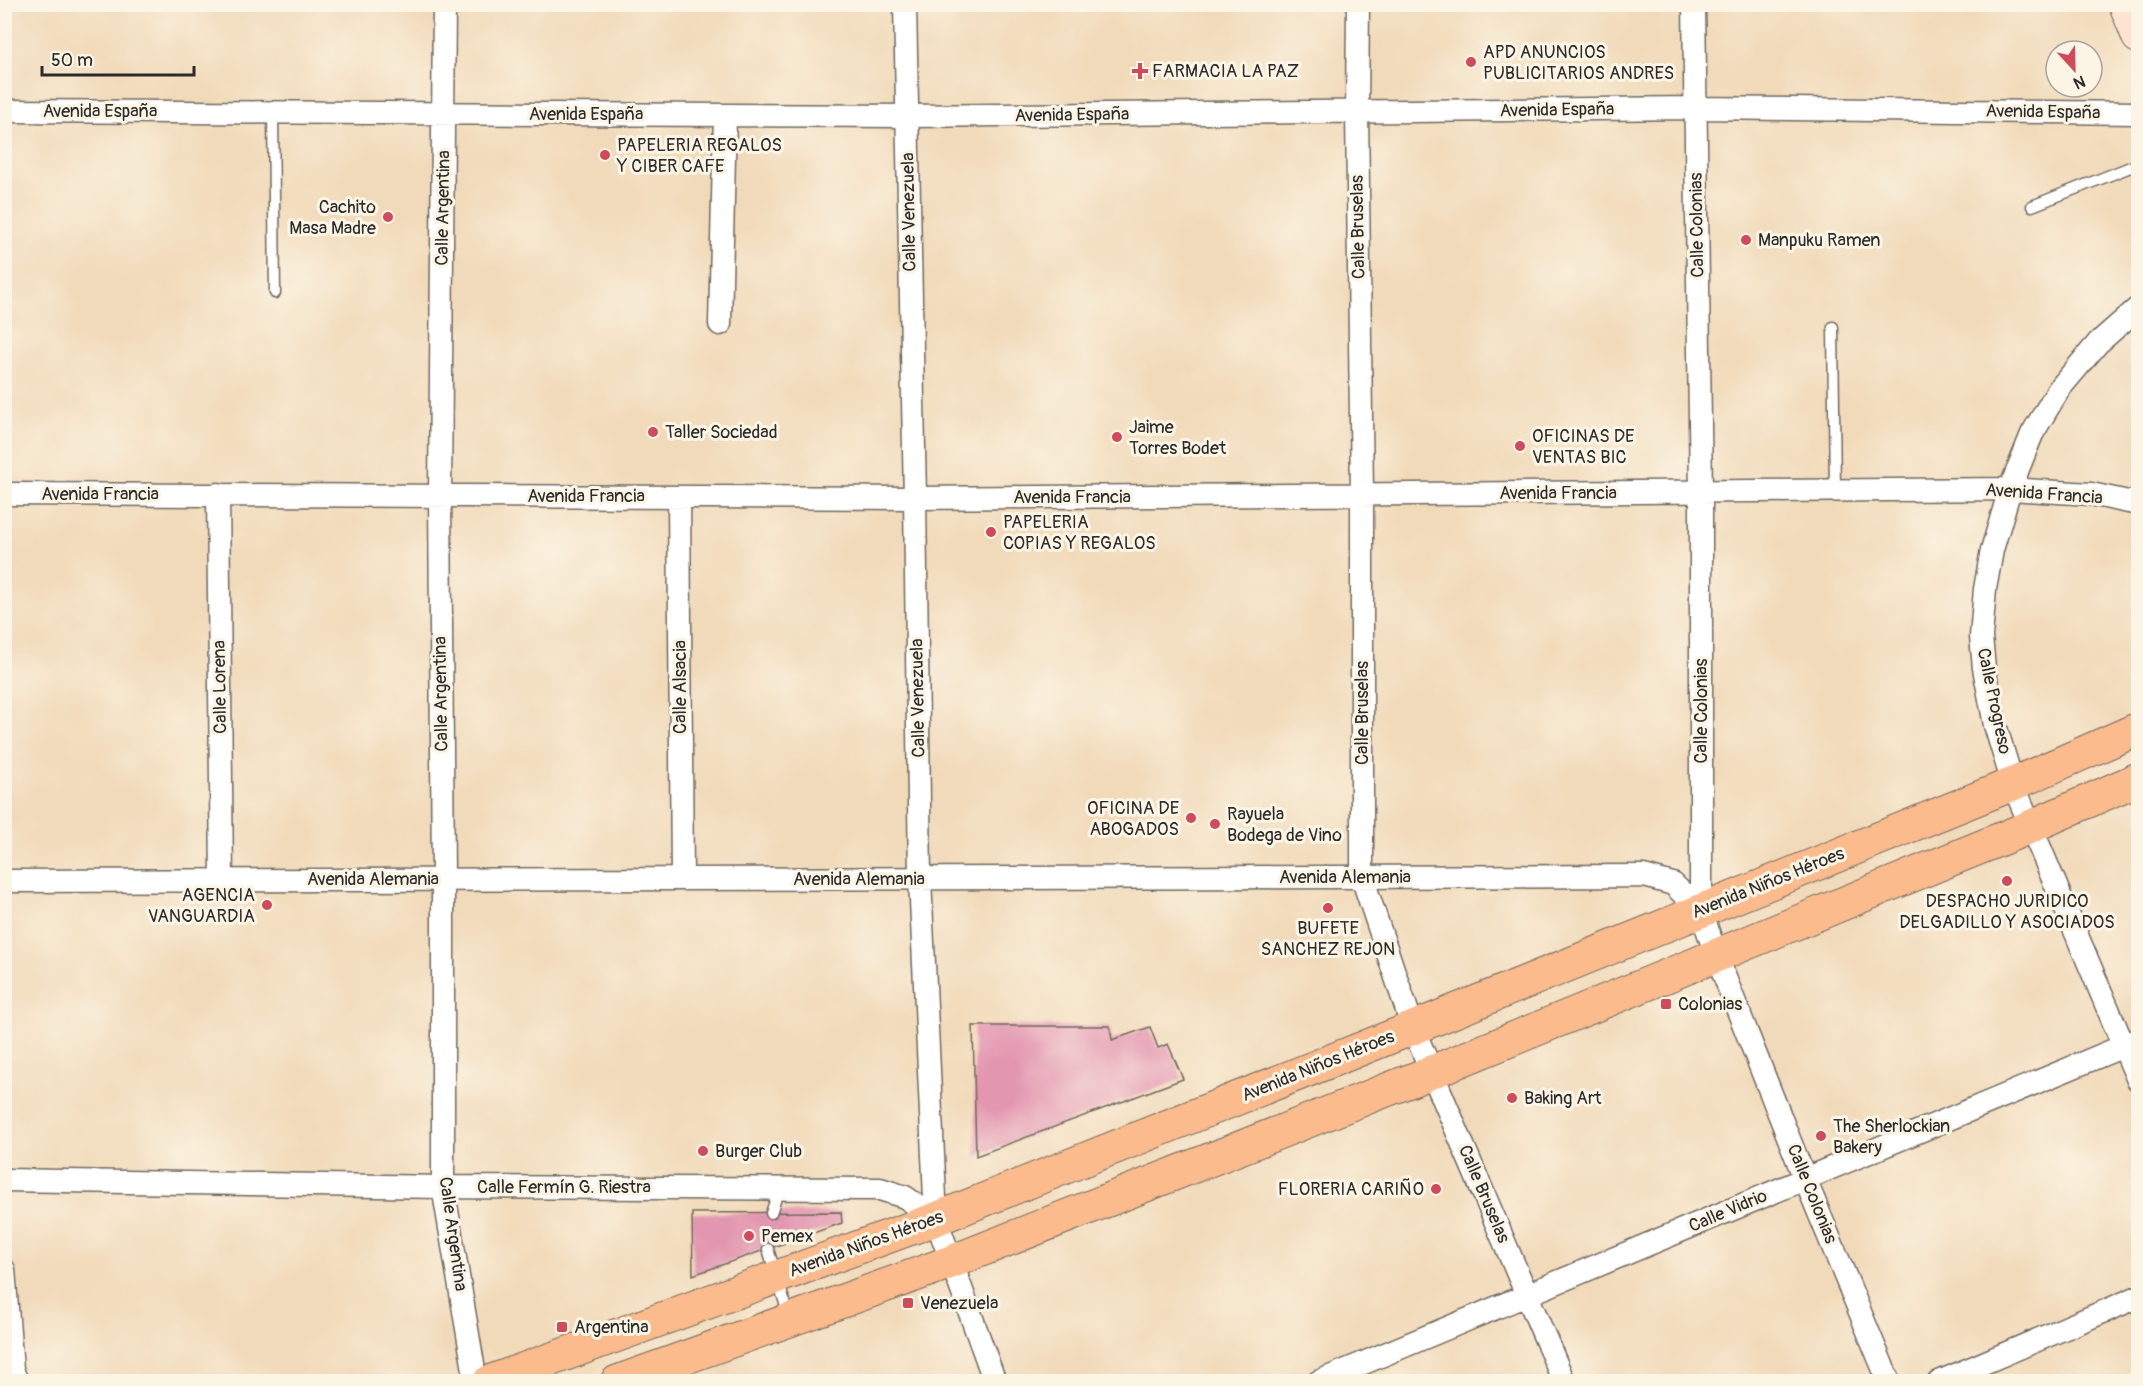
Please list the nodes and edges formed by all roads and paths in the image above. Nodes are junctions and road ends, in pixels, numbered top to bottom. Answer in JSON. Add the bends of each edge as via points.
{"nodes":[{"id":1,"x":444,"y":4,"type":"edge"},
{"id":2,"x":905,"y":4,"type":"edge"},
{"id":3,"x":1358,"y":4,"type":"edge"},
{"id":4,"x":1694,"y":4,"type":"edge"},
{"id":5,"x":2125,"y":4,"type":"edge"},
{"id":6,"x":2139,"y":37,"type":"edge"},
{"id":7,"x":1696,"y":108,"type":"junction"},
{"id":8,"x":4,"y":111,"type":"edge"},
{"id":9,"x":273,"y":112,"type":"junction"},
{"id":10,"x":1357,"y":112,"type":"junction"},
{"id":11,"x":444,"y":113,"type":"junction"},
{"id":12,"x":2139,"y":113,"type":"edge"},
{"id":13,"x":725,"y":115,"type":"junction"},
{"id":14,"x":907,"y":117,"type":"junction"},
{"id":15,"x":2139,"y":164,"type":"edge"},
{"id":16,"x":2032,"y":206,"type":"dead end"},
{"id":17,"x":275,"y":293,"type":"dead end"},
{"id":18,"x":2139,"y":308,"type":"edge"},
{"id":19,"x":720,"y":324,"type":"dead end"},
{"id":20,"x":1833,"y":327,"type":"dead end"},
{"id":21,"x":2010,"y":489,"type":"junction"},
{"id":22,"x":1835,"y":491,"type":"junction"},
{"id":23,"x":1701,"y":492,"type":"junction"},
{"id":24,"x":4,"y":494,"type":"edge"},
{"id":25,"x":218,"y":494,"type":"junction"},
{"id":26,"x":1362,"y":494,"type":"junction"},
{"id":27,"x":440,"y":495,"type":"junction"},
{"id":28,"x":679,"y":497,"type":"junction"},
{"id":29,"x":915,"y":498,"type":"junction"},
{"id":30,"x":2139,"y":504,"type":"edge"},
{"id":31,"x":2139,"y":729,"type":"edge"},
{"id":32,"x":2139,"y":779,"type":"edge"},
{"id":33,"x":2013,"y":784,"type":"junction"},
{"id":34,"x":2030,"y":827,"type":"junction"},
{"id":35,"x":1362,"y":877,"type":"junction"},
{"id":36,"x":682,"y":878,"type":"junction"},
{"id":37,"x":443,"y":879,"type":"junction"},
{"id":38,"x":920,"y":879,"type":"junction"},
{"id":39,"x":222,"y":880,"type":"junction"},
{"id":40,"x":4,"y":881,"type":"edge"},
{"id":41,"x":1701,"y":911,"type":"junction"},
{"id":42,"x":1716,"y":955,"type":"junction"},
{"id":43,"x":1413,"y":1028,"type":"junction"},
{"id":44,"x":2131,"y":1043,"type":"edge"},
{"id":45,"x":1432,"y":1072,"type":"junction"},
{"id":46,"x":2139,"y":1080,"type":"edge"},
{"id":47,"x":1805,"y":1179,"type":"junction"},
{"id":48,"x":4,"y":1180,"type":"edge"},
{"id":49,"x":443,"y":1187,"type":"junction"},
{"id":50,"x":779,"y":1189,"type":"junction"},
{"id":51,"x":771,"y":1212,"type":"dead end"},
{"id":52,"x":936,"y":1219,"type":"junction"},
{"id":53,"x":951,"y":1262,"type":"junction"},
{"id":54,"x":772,"y":1263,"type":"junction"},
{"id":55,"x":4,"y":1270,"type":"edge"},
{"id":56,"x":1527,"y":1295,"type":"junction"},
{"id":57,"x":2139,"y":1297,"type":"edge"},
{"id":58,"x":790,"y":1319,"type":"junction"},
{"id":59,"x":11,"y":1374,"type":"edge"},
{"id":60,"x":476,"y":1382,"type":"edge"},
{"id":61,"x":489,"y":1382,"type":"edge"},
{"id":62,"x":617,"y":1382,"type":"edge"},
{"id":63,"x":995,"y":1382,"type":"edge"},
{"id":64,"x":1318,"y":1382,"type":"edge"},
{"id":65,"x":1564,"y":1382,"type":"edge"},
{"id":66,"x":1889,"y":1382,"type":"edge"},
{"id":67,"x":1939,"y":1382,"type":"edge"}],
"edges":[{"from":1,"to":11,"type":"street","name":"Calle Argentina"},
{"from":2,"to":14,"type":"street","name":"Calle Venezuela"},
{"from":3,"to":10,"type":"street","name":"Calle Bruselas"},
{"from":4,"to":7,"type":"street","name":"Calle Colonias"},
{"from":5,"to":6,"type":"street"},
{"from":7,"to":10,"type":"street","name":"Avenida España"},
{"from":7,"to":12,"type":"street","name":"Avenida España"},
{"from":7,"to":23,"type":"street","name":"Calle Colonias"},
{"from":8,"to":9,"type":"street","name":"Avenida España"},
{"from":9,"to":11,"type":"street","name":"Avenida España"},
{"from":9,"to":17,"type":"lane"},
{"from":10,"to":14,"type":"street","name":"Avenida España"},
{"from":10,"to":26,"type":"street","name":"Calle Bruselas"},
{"from":11,"to":13,"type":"street","name":"Avenida España"},
{"from":11,"to":27,"type":"street","name":"Calle Argentina"},
{"from":13,"to":14,"type":"street","name":"Avenida España"},
{"from":13,"to":19,"type":"street"},
{"from":14,"to":29,"type":"street","name":"Calle Venezuela"},
{"from":15,"to":16,"type":"lane"},
{"from":18,"to":21,"type":"street","name":"Calle Progreso","via":[[2098,342],[2059,389],[2032,434]]},
{"from":20,"to":22,"type":"lane"},
{"from":21,"to":22,"type":"street","name":"Avenida Francia"},
{"from":21,"to":30,"type":"street","name":"Avenida Francia","via":[[2091,494]]},
{"from":21,"to":33,"type":"street","name":"Calle Progreso","via":[[1984,589],[1981,637],[1995,725]]},
{"from":22,"to":23,"type":"street","name":"Avenida Francia"},
{"from":23,"to":26,"type":"street","name":"Avenida Francia"},
{"from":23,"to":41,"type":"street","name":"Calle Colonias"},
{"from":24,"to":25,"type":"street","name":"Avenida Francia"},
{"from":25,"to":27,"type":"street","name":"Avenida Francia"},
{"from":25,"to":39,"type":"street","name":"Calle Lorena"},
{"from":26,"to":29,"type":"street","name":"Avenida Francia"},
{"from":26,"to":35,"type":"street","name":"Calle Bruselas"},
{"from":27,"to":28,"type":"street","name":"Avenida Francia"},
{"from":27,"to":37,"type":"street","name":"Calle Argentina"},
{"from":28,"to":29,"type":"street","name":"Avenida Francia"},
{"from":28,"to":36,"type":"street","name":"Calle Alsacia"},
{"from":29,"to":38,"type":"street","name":"Calle Venezuela"},
{"from":31,"to":33,"type":"main road","name":"Avenida Niños Héroes"},
{"from":32,"to":34,"type":"main road"},
{"from":33,"to":34,"type":"street","name":"Calle Progreso"},
{"from":33,"to":41,"type":"main road","name":"Avenida Niños Héroes"},
{"from":34,"to":42,"type":"main road"},
{"from":34,"to":44,"type":"street","name":"Calle Progreso"},
{"from":35,"to":38,"type":"street","name":"Avenida Alemania"},
{"from":35,"to":41,"type":"street","name":"Avenida Alemania","via":[[1644,876],[1673,884]]},
{"from":35,"to":43,"type":"street","name":"Calle Bruselas"},
{"from":36,"to":37,"type":"street","name":"Avenida Alemania"},
{"from":36,"to":38,"type":"street","name":"Avenida Alemania"},
{"from":37,"to":39,"type":"street","name":"Avenida Alemania"},
{"from":37,"to":49,"type":"street","name":"Calle Argentina"},
{"from":38,"to":52,"type":"street","name":"Calle Venezuela"},
{"from":39,"to":40,"type":"street","name":"Avenida Alemania"},
{"from":41,"to":42,"type":"street","name":"Calle Colonias"},
{"from":41,"to":43,"type":"main road","name":"Avenida Niños Héroes"},
{"from":42,"to":45,"type":"main road"},
{"from":42,"to":47,"type":"street","name":"Calle Colonias"},
{"from":43,"to":45,"type":"street","name":"Calle Bruselas"},
{"from":43,"to":52,"type":"main road","name":"Avenida Niños Héroes"},
{"from":44,"to":46,"type":"street","name":"Calle Progreso"},
{"from":44,"to":47,"type":"street","name":"Calle Vidrio"},
{"from":45,"to":53,"type":"main road"},
{"from":45,"to":56,"type":"street","name":"Calle Bruselas"},
{"from":47,"to":56,"type":"street","name":"Calle Vidrio"},
{"from":47,"to":66,"type":"street","name":"Calle Colonias"},
{"from":48,"to":49,"type":"street","name":"Calle Fermín G. Riestra"},
{"from":49,"to":50,"type":"street","name":"Calle Fermín G. Riestra"},
{"from":49,"to":60,"type":"street","name":"Calle Argentina"},
{"from":50,"to":51,"type":"lane"},
{"from":50,"to":52,"type":"street","name":"Calle Fermín G. Riestra","via":[[880,1189],[905,1197]]},
{"from":52,"to":53,"type":"street","name":"Calle Venezuela"},
{"from":52,"to":54,"type":"main road","name":"Avenida Niños Héroes"},
{"from":53,"to":58,"type":"main road"},
{"from":53,"to":63,"type":"street","name":"Calle Venezuela"},
{"from":54,"to":58,"type":"lane"},
{"from":54,"to":61,"type":"main road","name":"Avenida Niños Héroes"},
{"from":55,"to":59,"type":"street"},
{"from":56,"to":64,"type":"street","name":"Calle Vidrio"},
{"from":56,"to":65,"type":"street","name":"Calle Bruselas"},
{"from":57,"to":67,"type":"street"},
{"from":58,"to":62,"type":"main road"}]}
